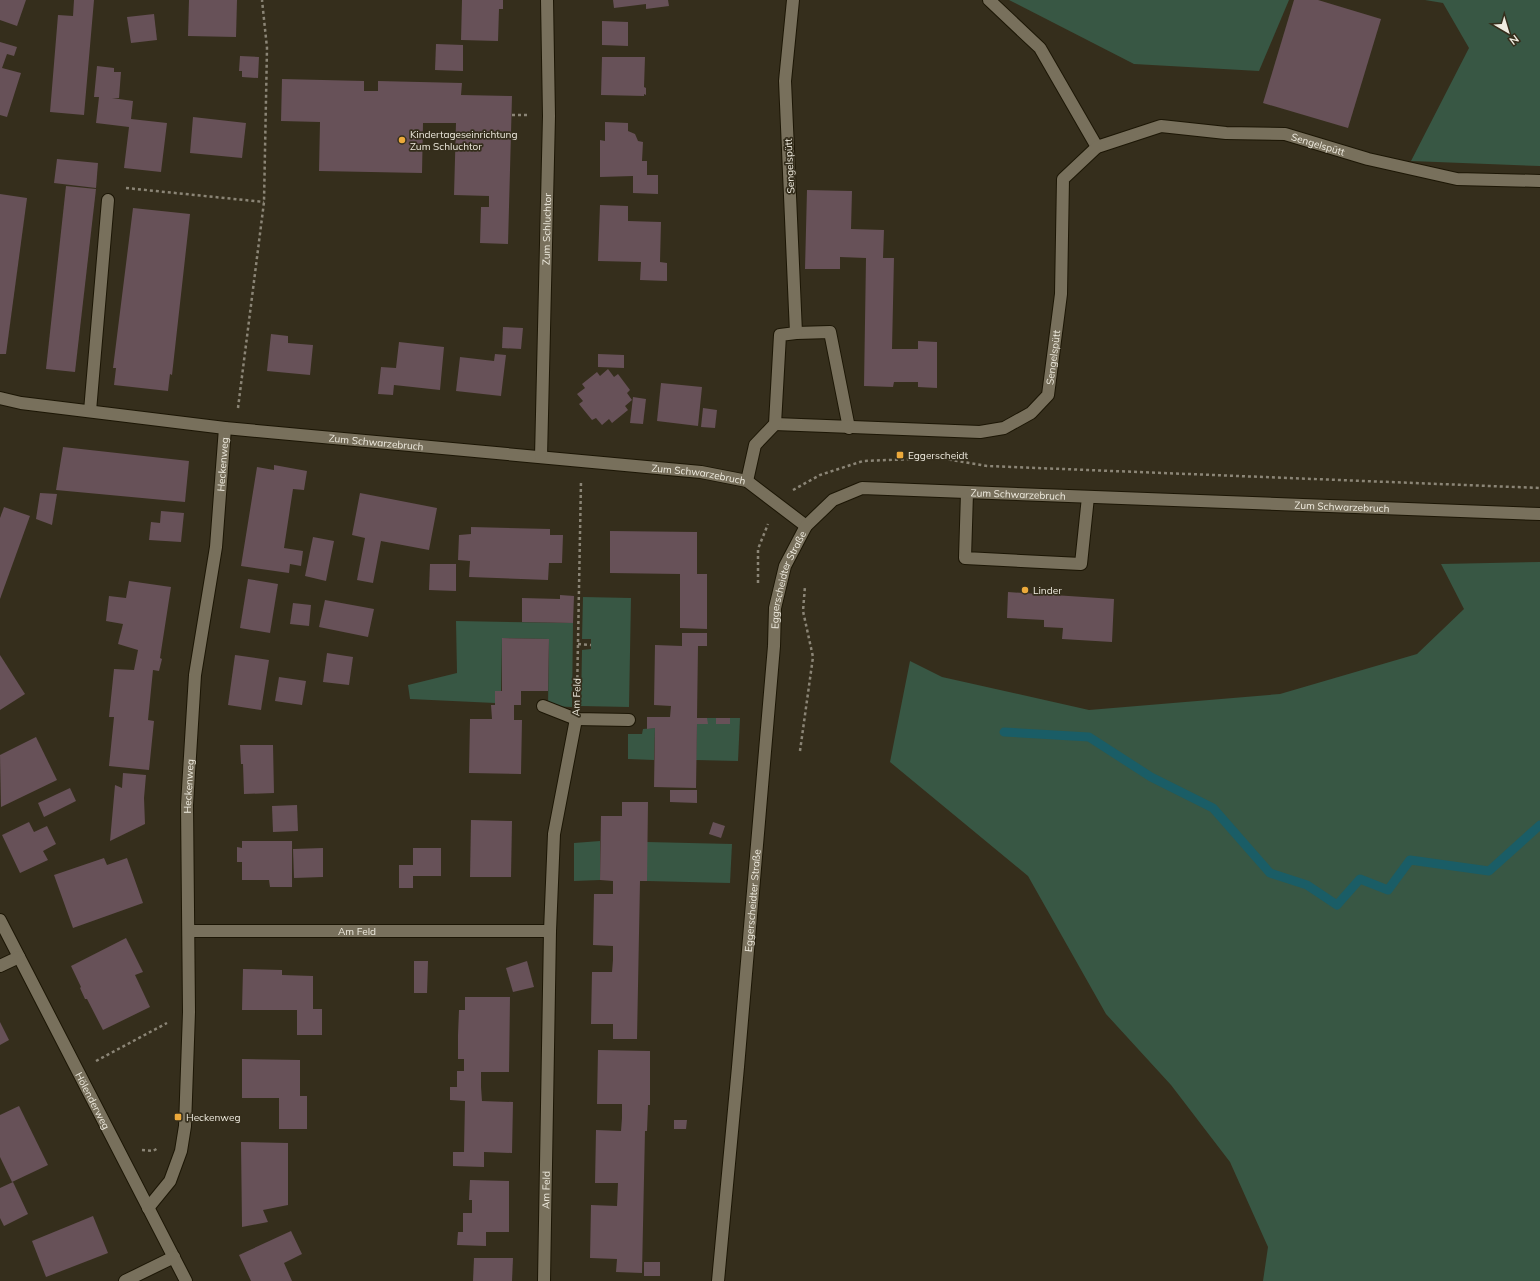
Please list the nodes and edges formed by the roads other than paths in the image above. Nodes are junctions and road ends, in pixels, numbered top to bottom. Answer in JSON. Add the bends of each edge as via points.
{"nodes":[{"id":1,"x":547,"y":0,"type":"edge"},
{"id":2,"x":793,"y":0,"type":"edge"},
{"id":3,"x":990,"y":0,"type":"edge"},
{"id":4,"x":1097,"y":148,"type":"junction"},
{"id":5,"x":1540,"y":181,"type":"edge"},
{"id":6,"x":108,"y":200,"type":"dead end"},
{"id":7,"x":796,"y":333,"type":"junction"},
{"id":8,"x":0,"y":398,"type":"edge"},
{"id":9,"x":90,"y":412,"type":"junction"},
{"id":10,"x":775,"y":424,"type":"junction"},
{"id":11,"x":849,"y":428,"type":"junction"},
{"id":12,"x":231,"y":429,"type":"junction"},
{"id":13,"x":541,"y":457,"type":"junction"},
{"id":14,"x":747,"y":481,"type":"junction"},
{"id":15,"x":967,"y":493,"type":"junction"},
{"id":16,"x":1088,"y":497,"type":"junction"},
{"id":17,"x":1540,"y":514,"type":"edge"},
{"id":18,"x":806,"y":526,"type":"junction"},
{"id":19,"x":543,"y":706,"type":"dead end"},
{"id":20,"x":576,"y":719,"type":"junction"},
{"id":21,"x":629,"y":720,"type":"dead end"},
{"id":22,"x":0,"y":920,"type":"edge"},
{"id":23,"x":189,"y":931,"type":"junction"},
{"id":24,"x":550,"y":931,"type":"junction"},
{"id":25,"x":19,"y":956,"type":"junction"},
{"id":26,"x":0,"y":966,"type":"edge"},
{"id":27,"x":148,"y":1208,"type":"junction"},
{"id":28,"x":174,"y":1257,"type":"junction"},
{"id":29,"x":125,"y":1281,"type":"edge"},
{"id":30,"x":186,"y":1281,"type":"edge"},
{"id":31,"x":544,"y":1281,"type":"edge"},
{"id":32,"x":718,"y":1281,"type":"edge"}],
"edges":[{"from":1,"to":13,"type":"street","name":"Zum Schluchtor","via":[[548,124]]},
{"from":2,"to":7,"type":"street","name":"Sengelspütt","via":[[785,81]]},
{"from":3,"to":4,"type":"street","via":[[1040,48]]},
{"from":4,"to":5,"type":"street","name":"Sengelspütt","via":[[1161,126],[1226,133],[1285,134],[1368,159],[1457,179]]},
{"from":4,"to":11,"type":"street","name":"Sengelspütt","via":[[1063,179],[1061,294],[1048,395],[1031,412],[1004,428],[980,432]]},
{"from":6,"to":9,"type":"street"},
{"from":7,"to":10,"type":"street","via":[[780,335]]},
{"from":7,"to":11,"type":"street","via":[[830,332]]},
{"from":8,"to":9,"type":"street","name":"Zum Schwarzebruch"},
{"from":9,"to":12,"type":"street","name":"Zum Schwarzebruch"},
{"from":10,"to":11,"type":"street","name":"Sengelspütt"},
{"from":10,"to":14,"type":"street","via":[[756,445]]},
{"from":12,"to":13,"type":"street","name":"Zum Schwarzebruch"},
{"from":12,"to":23,"type":"street","name":"Heckenweg","via":[[216,547],[194,676],[187,805]]},
{"from":13,"to":14,"type":"street","name":"Zum Schwarzebruch","via":[[701,472]]},
{"from":14,"to":18,"type":"street","name":"Zum Schwarzebruch"},
{"from":15,"to":16,"type":"street","name":"Zum Schwarzebruch"},
{"from":15,"to":16,"type":"street","via":[[965,558],[1081,564]]},
{"from":15,"to":18,"type":"street","name":"Zum Schwarzebruch","via":[[862,488],[833,500]]},
{"from":16,"to":17,"type":"street","name":"Zum Schwarzebruch"},
{"from":18,"to":32,"type":"street","name":"Eggerscheidter Straße","via":[[785,566],[775,608],[752,915]]},
{"from":19,"to":20,"type":"street"},
{"from":20,"to":21,"type":"street"},
{"from":20,"to":24,"type":"street","name":"Am Feld","via":[[554,834]]},
{"from":22,"to":25,"type":"street","name":"Hölenderweg"},
{"from":23,"to":24,"type":"street","name":"Am Feld"},
{"from":23,"to":27,"type":"street","name":"Heckenweg","via":[[185,1126],[181,1152],[170,1181]]},
{"from":24,"to":31,"type":"street","name":"Am Feld"},
{"from":25,"to":26,"type":"street"},
{"from":25,"to":27,"type":"street","name":"Hölenderweg"},
{"from":27,"to":28,"type":"street","name":"Hölenderweg"},
{"from":28,"to":29,"type":"street"},
{"from":28,"to":30,"type":"street","name":"Hölenderweg"}]}
